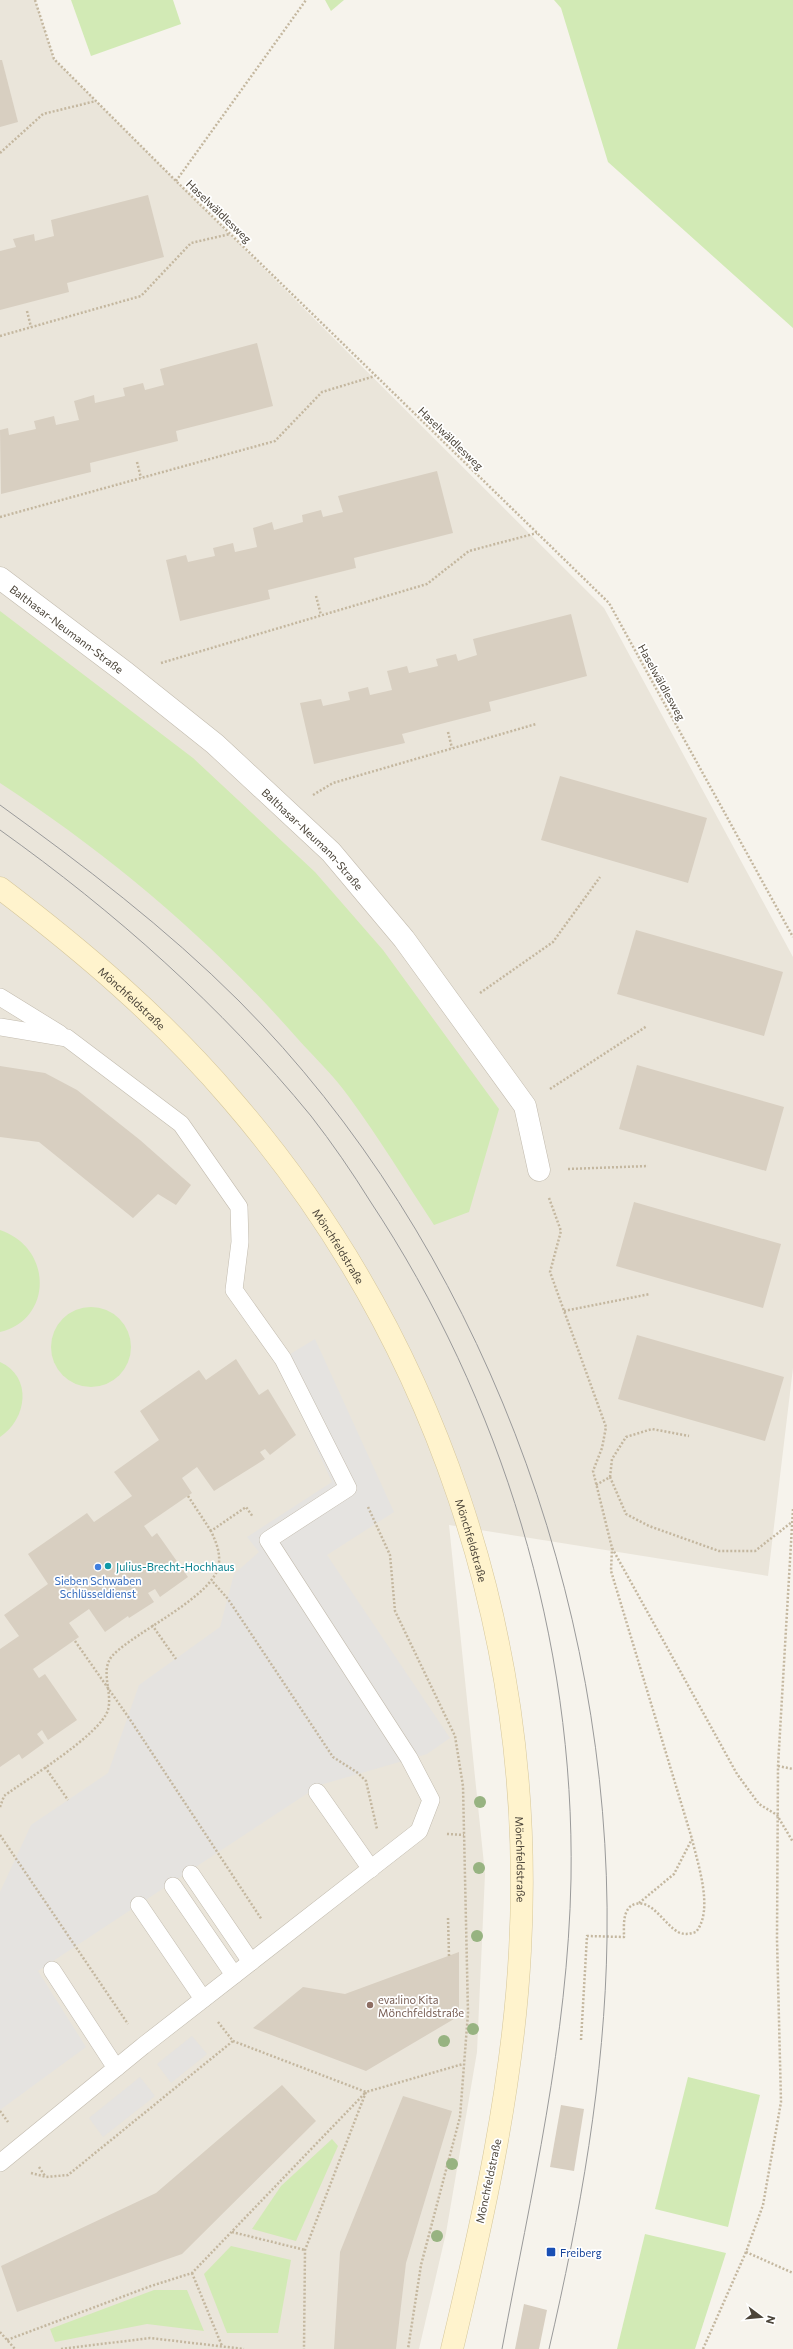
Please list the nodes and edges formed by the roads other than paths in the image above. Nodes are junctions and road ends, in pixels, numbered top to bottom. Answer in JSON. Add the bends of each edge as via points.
{"nodes":[{"id":1,"x":0,"y":578,"type":"edge"},
{"id":2,"x":0,"y":888,"type":"edge"},
{"id":3,"x":0,"y":997,"type":"edge"},
{"id":4,"x":0,"y":1027,"type":"edge"},
{"id":5,"x":67,"y":1038,"type":"junction"},
{"id":6,"x":539,"y":1170,"type":"road end"},
{"id":7,"x":318,"y":1792,"type":"dead end"},
{"id":8,"x":371,"y":1869,"type":"junction"},
{"id":9,"x":191,"y":1874,"type":"dead end"},
{"id":10,"x":173,"y":1886,"type":"dead end"},
{"id":11,"x":139,"y":1905,"type":"dead end"},
{"id":12,"x":251,"y":1962,"type":"junction"},
{"id":13,"x":52,"y":1970,"type":"dead end"},
{"id":14,"x":234,"y":1975,"type":"junction"},
{"id":15,"x":204,"y":1999,"type":"junction"},
{"id":16,"x":116,"y":2068,"type":"junction"},
{"id":17,"x":0,"y":2163,"type":"edge"},
{"id":18,"x":452,"y":2349,"type":"edge"}],
"edges":[{"from":1,"to":6,"type":"street","name":"Balthasar-Neumann-Straße","via":[[215,744],[331,852],[404,939],[525,1106]]},
{"from":2,"to":18,"type":"main road","name":"Mönchfeldstraße","via":[[113,979],[176,1039],[231,1098],[279,1158],[333,1233],[390,1333],[430,1420],[462,1502],[484,1577],[506,1677],[518,1780],[522,1873],[520,1952],[513,2037],[502,2115]]},
{"from":3,"to":5,"type":"lane"},
{"from":4,"to":5,"type":"lane"},
{"from":5,"to":8,"type":"lane","via":[[181,1124],[239,1207],[240,1242],[234,1290],[283,1359],[348,1488],[268,1540],[409,1758],[431,1800],[419,1831]]},
{"from":7,"to":8,"type":"lane"},
{"from":8,"to":12,"type":"lane"},
{"from":9,"to":12,"type":"lane"},
{"from":10,"to":14,"type":"lane"},
{"from":11,"to":15,"type":"lane"},
{"from":12,"to":14,"type":"lane"},
{"from":13,"to":16,"type":"lane"},
{"from":14,"to":15,"type":"lane"},
{"from":15,"to":16,"type":"lane"},
{"from":16,"to":17,"type":"lane"}]}
